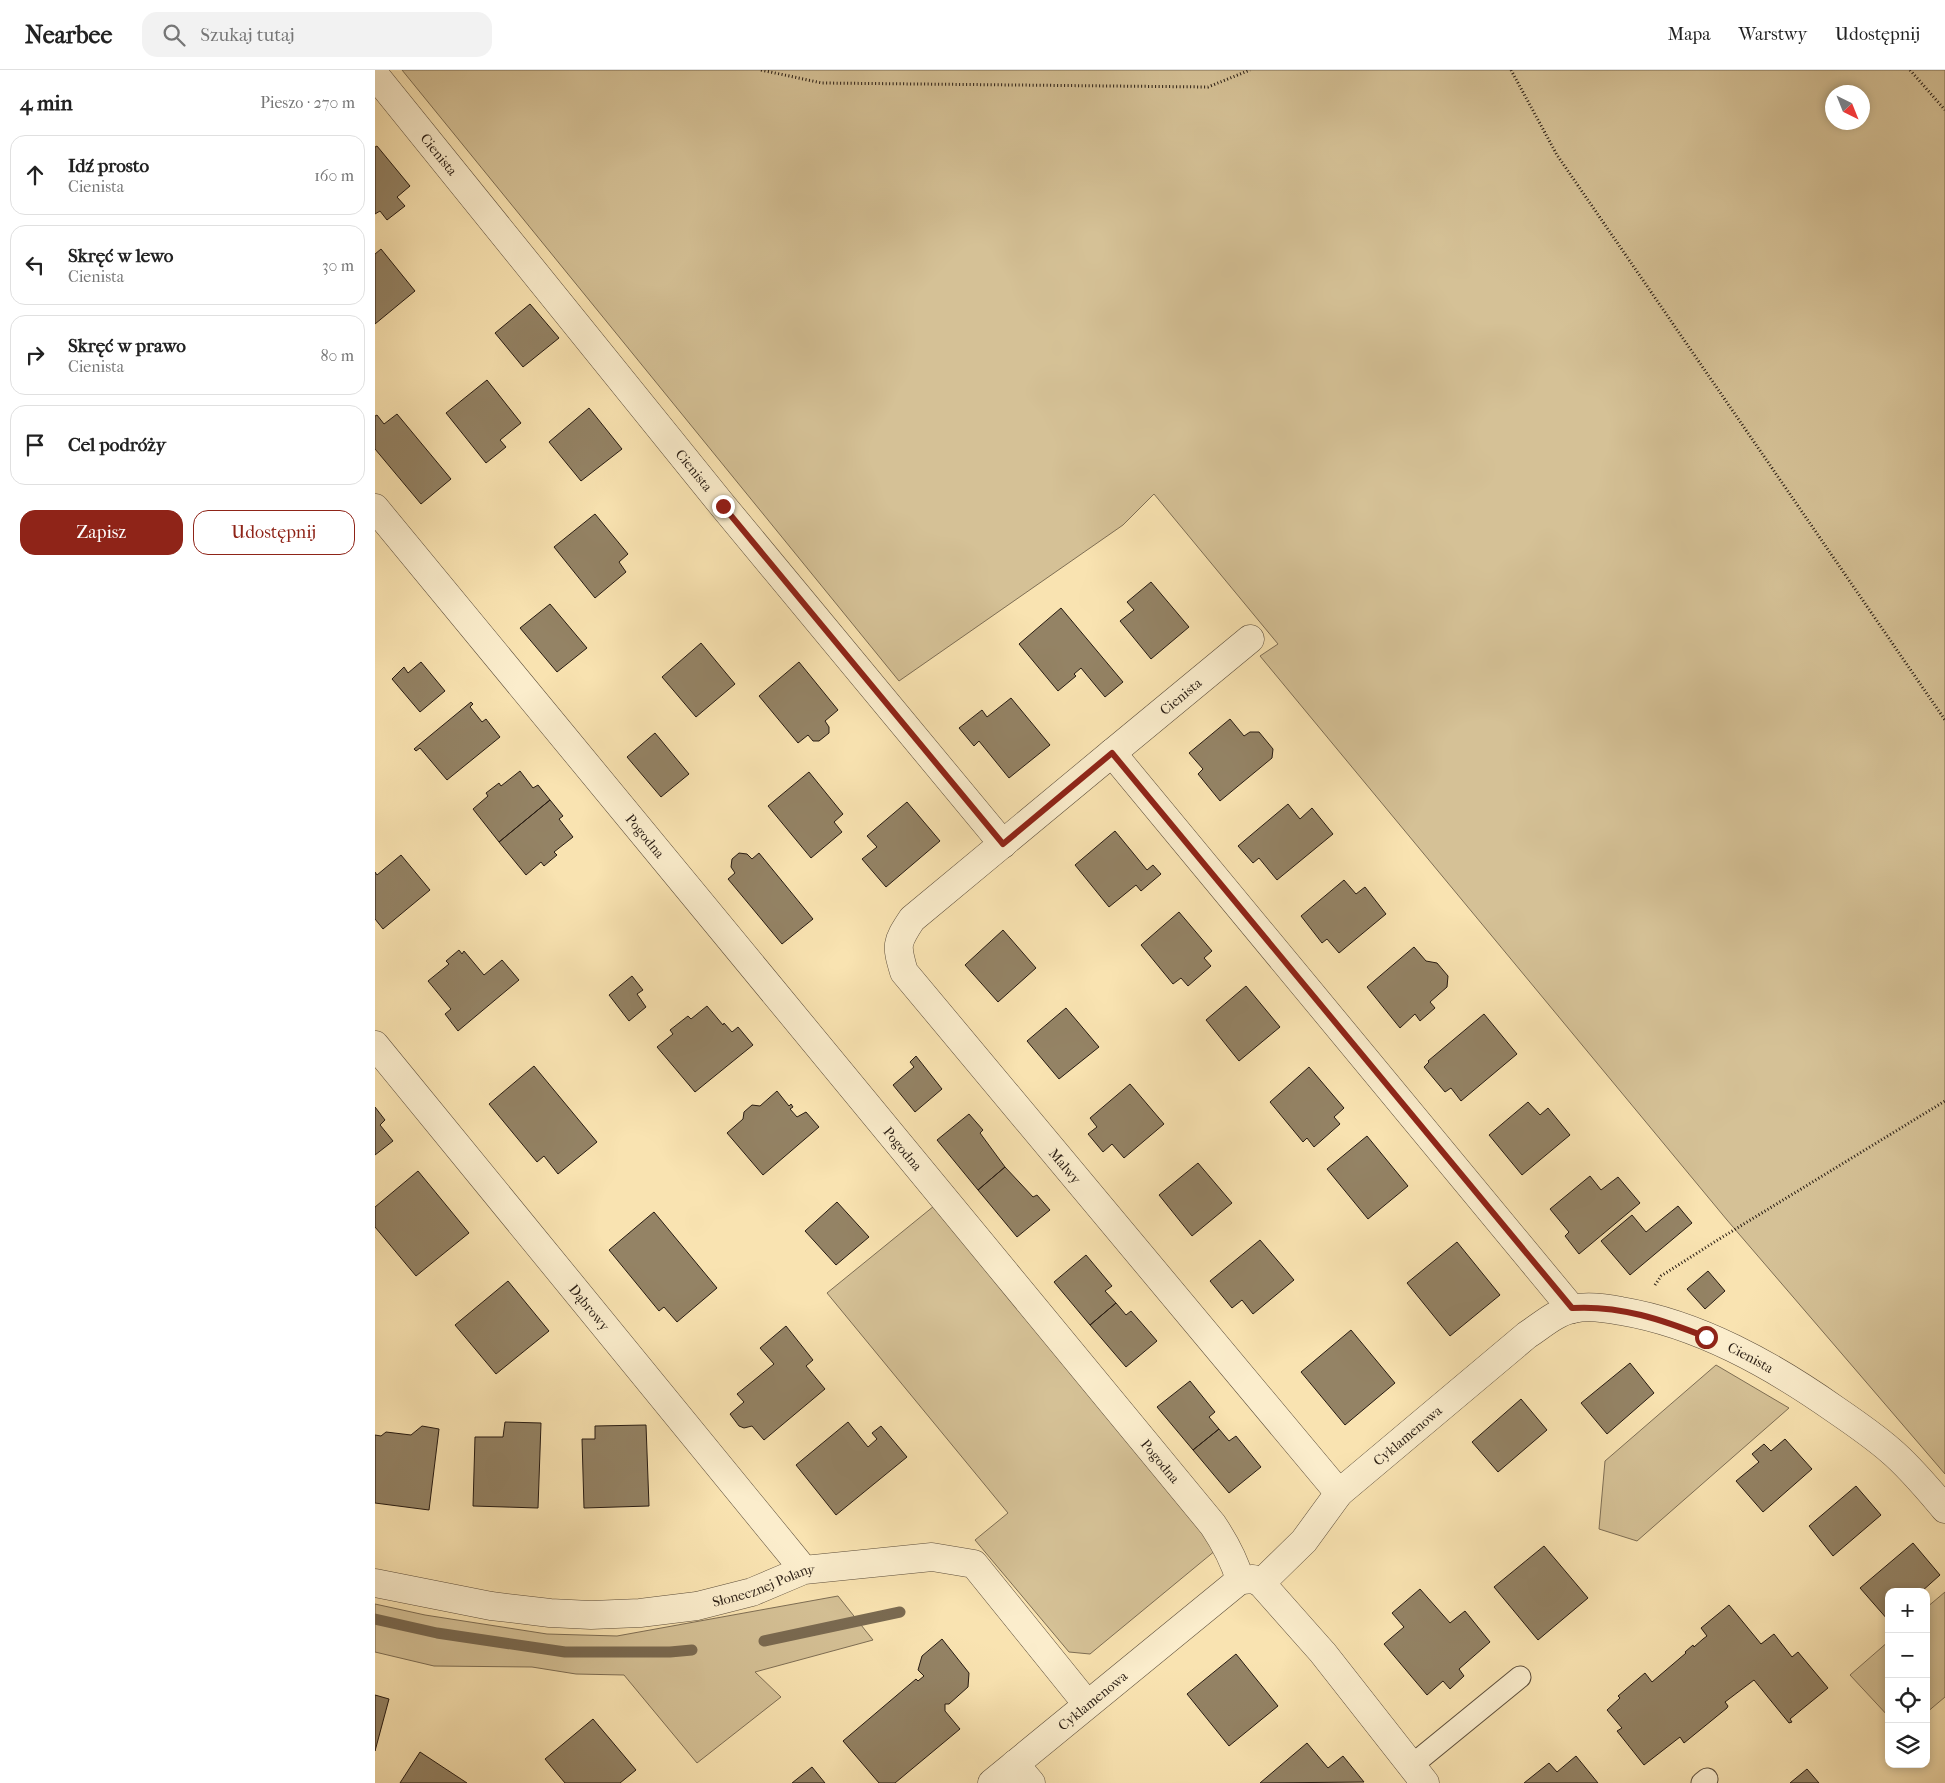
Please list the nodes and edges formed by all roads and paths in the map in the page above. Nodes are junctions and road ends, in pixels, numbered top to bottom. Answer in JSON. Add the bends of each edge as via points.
{"nodes":[{"id":1,"x":761,"y":70,"type":"edge"},
{"id":2,"x":1250,"y":70,"type":"edge"},
{"id":3,"x":1511,"y":70,"type":"edge"},
{"id":4,"x":1910,"y":70,"type":"edge"},
{"id":5,"x":375,"y":75,"type":"edge"},
{"id":6,"x":1945,"y":110,"type":"edge"},
{"id":7,"x":375,"y":508,"type":"edge"},
{"id":8,"x":1250,"y":639,"type":"dead end"},
{"id":9,"x":1945,"y":720,"type":"edge"},
{"id":10,"x":1112,"y":753,"type":"junction"},
{"id":11,"x":1003,"y":844,"type":"junction"},
{"id":12,"x":375,"y":1045,"type":"edge"},
{"id":13,"x":1945,"y":1101,"type":"edge"},
{"id":14,"x":1661,"y":1276,"type":"dead end"},
{"id":15,"x":1572,"y":1308,"type":"junction"},
{"id":16,"x":1339,"y":1494,"type":"junction"},
{"id":17,"x":1945,"y":1508,"type":"edge"},
{"id":18,"x":804,"y":1570,"type":"junction"},
{"id":19,"x":1251,"y":1581,"type":"junction"},
{"id":20,"x":375,"y":1583,"type":"edge"},
{"id":21,"x":1520,"y":1677,"type":"dead end"},
{"id":22,"x":1087,"y":1704,"type":"junction"},
{"id":23,"x":1023,"y":1773,"type":"edge"},
{"id":24,"x":1418,"y":1774,"type":"edge"},
{"id":25,"x":992,"y":1783,"type":"edge"}],
"edges":[{"from":1,"to":2,"type":"path","via":[[822,83],[1208,87]]},
{"from":3,"to":9,"type":"path","via":[[1557,155]]},
{"from":4,"to":6,"type":"path"},
{"from":5,"to":11,"type":"street","name":"Cienista","via":[[723,506]]},
{"from":7,"to":19,"type":"street","name":"Pogodna","via":[[1206,1518],[1228,1547],[1235,1563]]},
{"from":8,"to":10,"type":"street","name":"Cienista"},
{"from":10,"to":11,"type":"street","name":"Cienista"},
{"from":10,"to":15,"type":"street"},
{"from":11,"to":16,"type":"street","name":"Malwy","via":[[912,920],[899,938],[898,952],[904,972]]},
{"from":12,"to":18,"type":"street","name":"Dąbrowy"},
{"from":13,"to":14,"type":"path"},
{"from":15,"to":16,"type":"street","name":"Cyklamenowa","via":[[1527,1335]]},
{"from":15,"to":17,"type":"street","name":"Cienista","via":[[1608,1309],[1659,1320],[1757,1361],[1805,1388],[1866,1431],[1912,1471]]},
{"from":16,"to":19,"type":"street","name":"Cyklamenowa","via":[[1304,1541]]},
{"from":18,"to":20,"type":"street","name":"Słonecznej Polany","via":[[752,1592],[697,1606],[591,1615],[491,1606]]},
{"from":18,"to":22,"type":"street","name":"Słonecznej Polany","via":[[932,1557],[974,1564]]},
{"from":19,"to":22,"type":"street","name":"Cyklamenowa"},
{"from":19,"to":24,"type":"street","name":"Pogodna","via":[[1323,1653]]},
{"from":21,"to":24,"type":"lane"},
{"from":22,"to":23,"type":"street","name":"Cyklamenowa"},
{"from":23,"to":25,"type":"street","name":"Cyklamenowa"}]}
